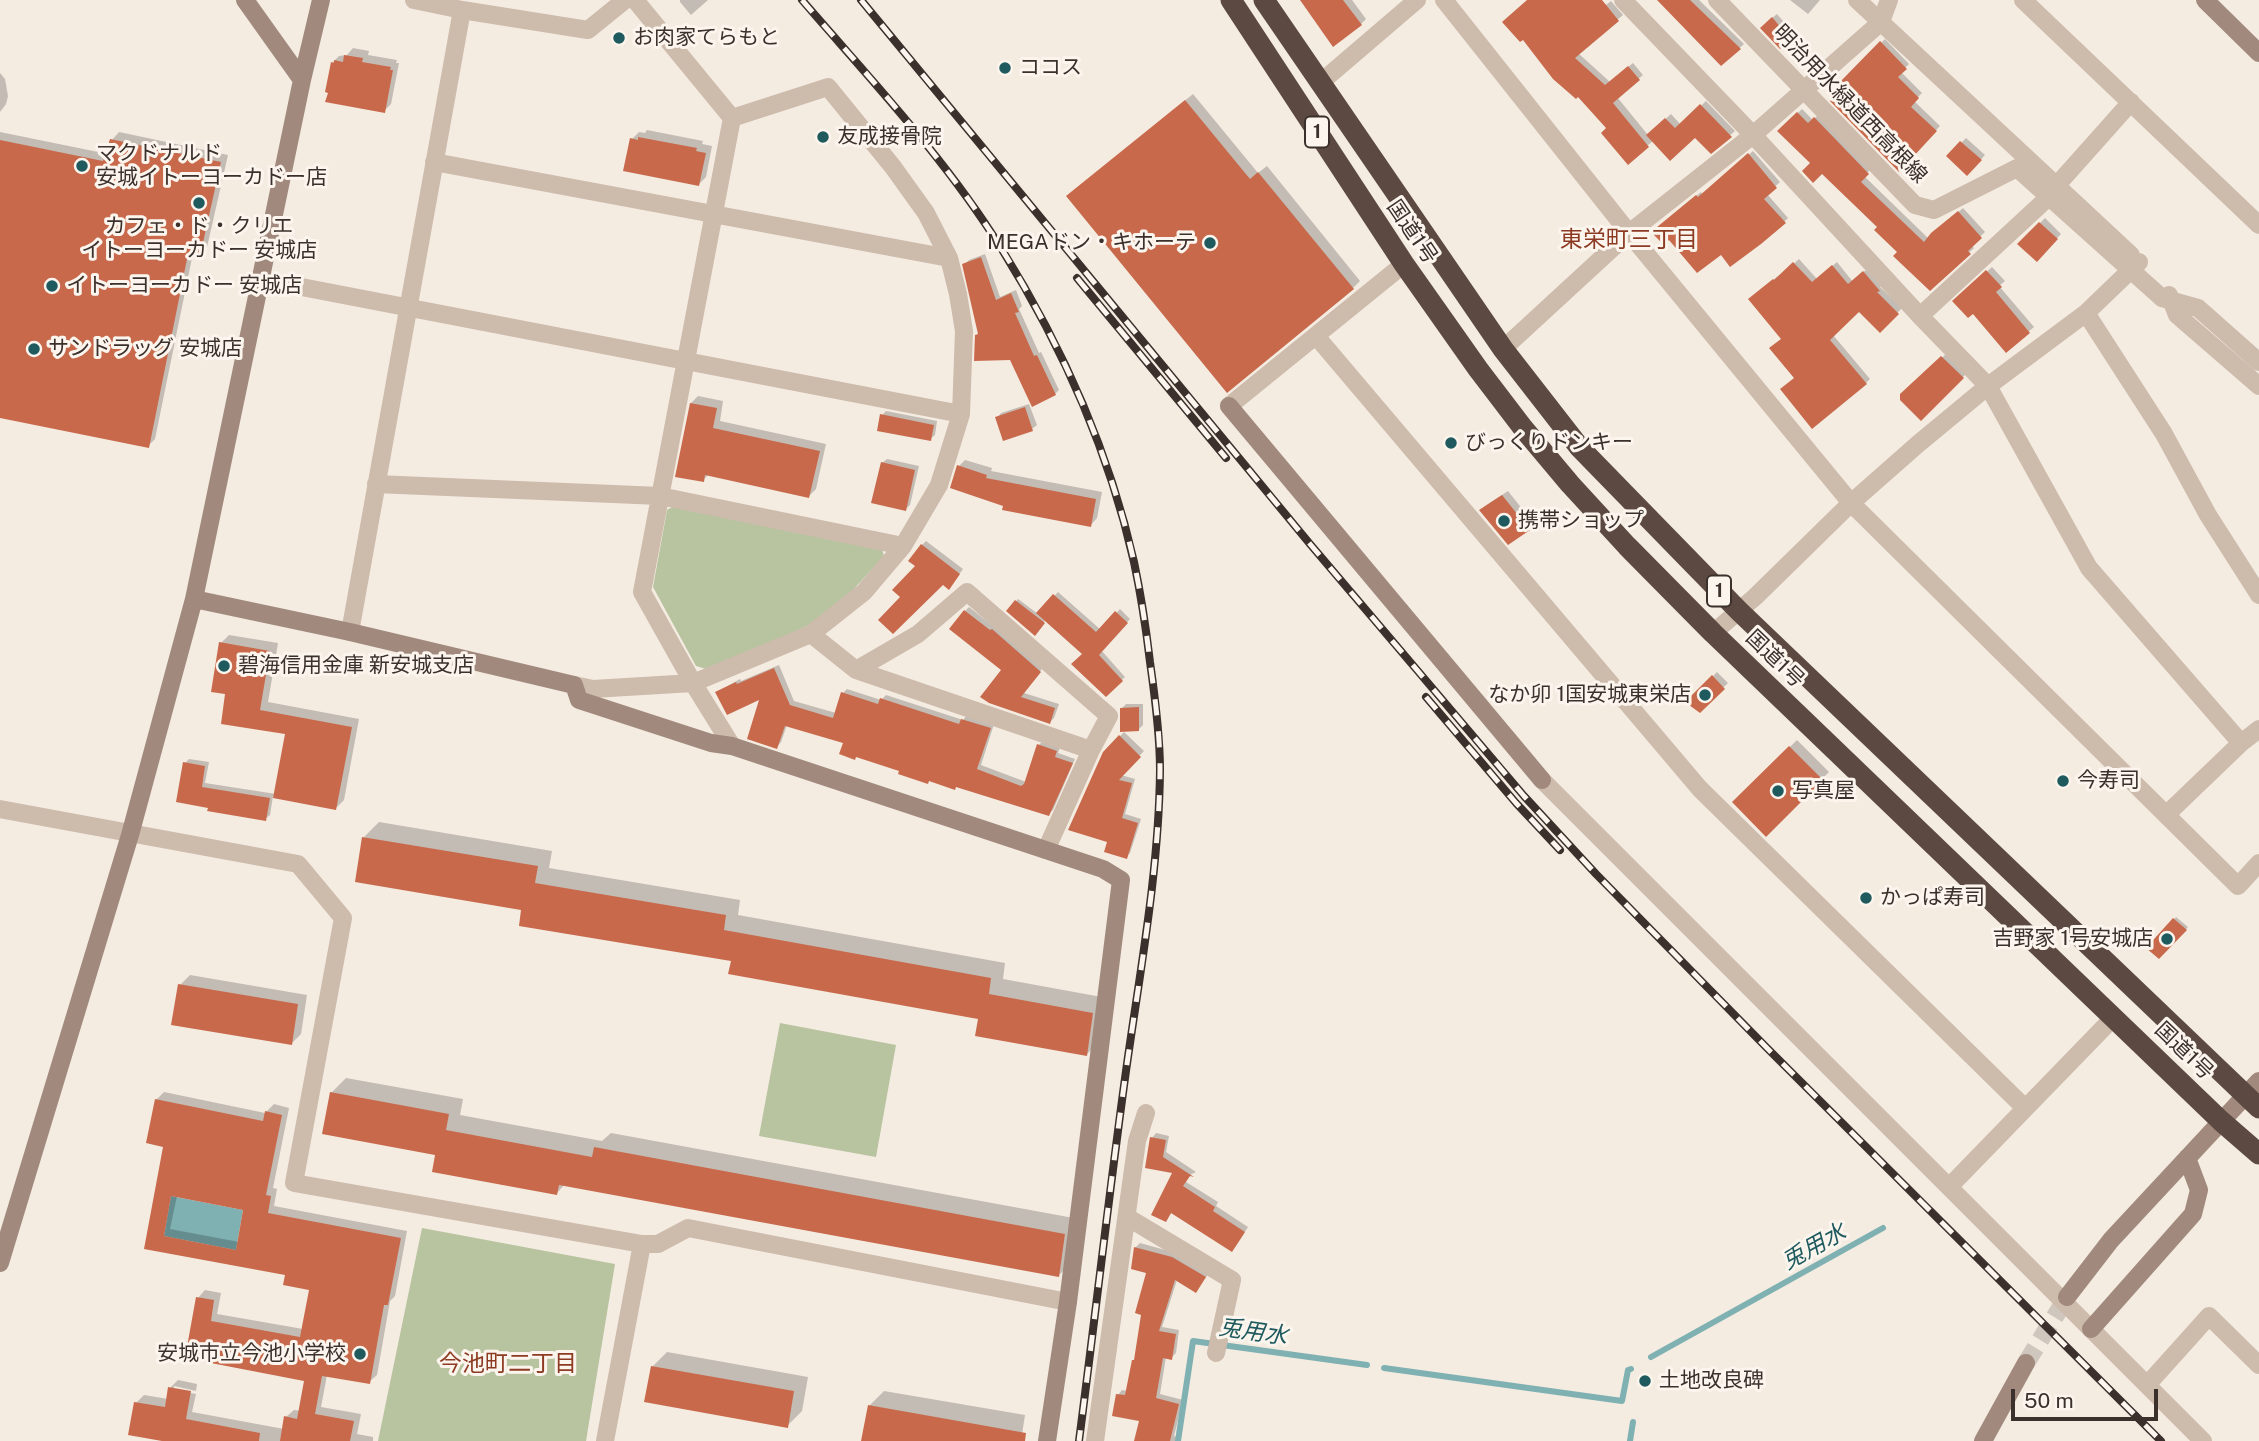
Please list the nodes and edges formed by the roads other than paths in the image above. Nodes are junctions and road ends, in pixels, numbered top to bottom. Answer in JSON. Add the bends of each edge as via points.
{"nodes":[{"id":1,"x":245,"y":0,"type":"edge"},
{"id":2,"x":321,"y":0,"type":"edge"},
{"id":3,"x":414,"y":0,"type":"edge"},
{"id":4,"x":625,"y":0,"type":"edge"},
{"id":5,"x":635,"y":0,"type":"edge"},
{"id":6,"x":1231,"y":0,"type":"edge"},
{"id":7,"x":1264,"y":0,"type":"edge"},
{"id":8,"x":1417,"y":0,"type":"edge"},
{"id":9,"x":1444,"y":0,"type":"edge"},
{"id":10,"x":1623,"y":0,"type":"edge"},
{"id":11,"x":1717,"y":0,"type":"edge"},
{"id":12,"x":1857,"y":0,"type":"edge"},
{"id":13,"x":1889,"y":0,"type":"edge"},
{"id":14,"x":2024,"y":0,"type":"edge"},
{"id":15,"x":2205,"y":0,"type":"edge"},
{"id":16,"x":462,"y":10,"type":"junction"},
{"id":17,"x":1881,"y":22,"type":"junction"},
{"id":18,"x":2259,"y":53,"type":"edge"},
{"id":19,"x":302,"y":80,"type":"junction"},
{"id":20,"x":1320,"y":83,"type":"junction"},
{"id":21,"x":1805,"y":90,"type":"junction"},
{"id":22,"x":2131,"y":102,"type":"junction"},
{"id":23,"x":732,"y":118,"type":"junction"},
{"id":24,"x":1753,"y":135,"type":"junction"},
{"id":25,"x":434,"y":162,"type":"junction"},
{"id":26,"x":2053,"y":191,"type":"junction"},
{"id":27,"x":714,"y":215,"type":"junction"},
{"id":28,"x":2259,"y":225,"type":"edge"},
{"id":29,"x":1629,"y":233,"type":"junction"},
{"id":30,"x":949,"y":258,"type":"junction"},
{"id":31,"x":1404,"y":264,"type":"junction"},
{"id":32,"x":2135,"y":266,"type":"junction"},
{"id":33,"x":260,"y":279,"type":"junction"},
{"id":34,"x":2172,"y":301,"type":"junction"},
{"id":35,"x":408,"y":308,"type":"junction"},
{"id":36,"x":2086,"y":313,"type":"junction"},
{"id":37,"x":1920,"y":316,"type":"junction"},
{"id":38,"x":1316,"y":336,"type":"junction"},
{"id":39,"x":1503,"y":349,"type":"junction"},
{"id":40,"x":686,"y":361,"type":"junction"},
{"id":41,"x":2259,"y":361,"type":"edge"},
{"id":42,"x":1988,"y":386,"type":"junction"},
{"id":43,"x":2259,"y":386,"type":"edge"},
{"id":44,"x":961,"y":414,"type":"junction"},
{"id":45,"x":376,"y":484,"type":"junction"},
{"id":46,"x":660,"y":496,"type":"junction"},
{"id":47,"x":1852,"y":503,"type":"junction"},
{"id":48,"x":903,"y":546,"type":"junction"},
{"id":49,"x":2259,"y":594,"type":"edge"},
{"id":50,"x":194,"y":599,"type":"junction"},
{"id":51,"x":1738,"y":611,"type":"junction"},
{"id":52,"x":350,"y":632,"type":"junction"},
{"id":53,"x":1713,"y":633,"type":"junction"},
{"id":54,"x":811,"y":634,"type":"junction"},
{"id":55,"x":856,"y":670,"type":"junction"},
{"id":56,"x":693,"y":683,"type":"junction"},
{"id":57,"x":574,"y":685,"type":"junction"},
{"id":58,"x":2259,"y":729,"type":"edge"},
{"id":59,"x":2241,"y":743,"type":"junction"},
{"id":60,"x":732,"y":746,"type":"junction"},
{"id":61,"x":1091,"y":751,"type":"junction"},
{"id":62,"x":0,"y":809,"type":"edge"},
{"id":63,"x":2167,"y":814,"type":"junction"},
{"id":64,"x":130,"y":835,"type":"junction"},
{"id":65,"x":1046,"y":850,"type":"junction"},
{"id":66,"x":2259,"y":863,"type":"edge"},
{"id":67,"x":2114,"y":1017,"type":"junction"},
{"id":68,"x":2255,"y":1095,"type":"edge"},
{"id":69,"x":2025,"y":1108,"type":"junction"},
{"id":70,"x":1146,"y":1113,"type":"dead end"},
{"id":71,"x":2221,"y":1121,"type":"junction"},
{"id":72,"x":2259,"y":1154,"type":"edge"},
{"id":73,"x":2187,"y":1158,"type":"junction"},
{"id":74,"x":1949,"y":1187,"type":"junction"},
{"id":75,"x":1127,"y":1217,"type":"junction"},
{"id":76,"x":642,"y":1244,"type":"junction"},
{"id":77,"x":0,"y":1264,"type":"edge"},
{"id":78,"x":2067,"y":1297,"type":"tunnel mouth"},
{"id":79,"x":1068,"y":1302,"type":"junction"},
{"id":80,"x":2091,"y":1329,"type":"junction"},
{"id":81,"x":1216,"y":1353,"type":"dead end"},
{"id":82,"x":2026,"y":1363,"type":"tunnel mouth"},
{"id":83,"x":2259,"y":1365,"type":"edge"},
{"id":84,"x":2147,"y":1385,"type":"junction"},
{"id":85,"x":605,"y":1441,"type":"edge"},
{"id":86,"x":1047,"y":1441,"type":"edge"},
{"id":87,"x":1095,"y":1441,"type":"edge"},
{"id":88,"x":1983,"y":1441,"type":"edge"},
{"id":89,"x":2203,"y":1441,"type":"edge"}],
"edges":[{"from":1,"to":19,"type":"street"},
{"from":2,"to":19,"type":"street"},
{"from":3,"to":16,"type":"street"},
{"from":4,"to":16,"type":"street","via":[[588,30]]},
{"from":5,"to":23,"type":"street"},
{"from":6,"to":31,"type":"highway","name":"国道1号","number":"1"},
{"from":7,"to":20,"type":"highway","name":"国道1号","number":"1"},
{"from":8,"to":20,"type":"street"},
{"from":9,"to":29,"type":"street"},
{"from":10,"to":24,"type":"street"},
{"from":11,"to":21,"type":"street","name":"明治用水緑道西高根線"},
{"from":12,"to":17,"type":"street"},
{"from":13,"to":17,"type":"street"},
{"from":14,"to":22,"type":"street"},
{"from":15,"to":18,"type":"street"},
{"from":16,"to":25,"type":"street"},
{"from":17,"to":21,"type":"street"},
{"from":17,"to":26,"type":"street"},
{"from":19,"to":33,"type":"street"},
{"from":20,"to":39,"type":"highway","name":"国道1号","number":"1"},
{"from":21,"to":24,"type":"street"},
{"from":21,"to":26,"type":"street","name":"明治用水緑道西高根線","via":[[1915,205],[1934,210],[2017,168]]},
{"from":22,"to":26,"type":"street"},
{"from":22,"to":28,"type":"street"},
{"from":23,"to":27,"type":"street"},
{"from":23,"to":30,"type":"street","via":[[828,87],[894,167],[926,213]]},
{"from":24,"to":29,"type":"street"},
{"from":24,"to":37,"type":"street"},
{"from":25,"to":27,"type":"street"},
{"from":25,"to":35,"type":"street"},
{"from":26,"to":32,"type":"street","name":"明治用水緑道西高根線"},
{"from":26,"to":37,"type":"street"},
{"from":27,"to":30,"type":"street"},
{"from":27,"to":40,"type":"street"},
{"from":29,"to":39,"type":"street"},
{"from":29,"to":47,"type":"street"},
{"from":30,"to":44,"type":"street","via":[[964,331]]},
{"from":31,"to":38,"type":"street"},
{"from":31,"to":53,"type":"highway","name":"国道1号","number":"1","via":[[1523,428],[1627,546]]},
{"from":32,"to":34,"type":"street","name":"明治用水緑道西高根線","via":[[2162,298]]},
{"from":32,"to":36,"type":"street"},
{"from":33,"to":35,"type":"street"},
{"from":33,"to":50,"type":"street"},
{"from":34,"to":41,"type":"street","name":"明治用水緑道西高根線","via":[[2198,308]]},
{"from":34,"to":43,"type":"street","via":[[2177,315]]},
{"from":35,"to":40,"type":"street"},
{"from":35,"to":45,"type":"street"},
{"from":36,"to":42,"type":"street"},
{"from":36,"to":49,"type":"street"},
{"from":37,"to":42,"type":"street"},
{"from":38,"to":69,"type":"street","via":[[1700,789]]},
{"from":38,"to":74,"type":"street","via":[[1229,406],[1542,780]]},
{"from":39,"to":51,"type":"highway","name":"国道1号","number":"1","via":[[1580,448]]},
{"from":40,"to":44,"type":"street"},
{"from":40,"to":46,"type":"street"},
{"from":42,"to":47,"type":"street"},
{"from":42,"to":59,"type":"street","via":[[2089,568]]},
{"from":44,"to":48,"type":"street","via":[[939,485]]},
{"from":45,"to":46,"type":"street"},
{"from":45,"to":52,"type":"street"},
{"from":46,"to":48,"type":"street"},
{"from":46,"to":56,"type":"street","via":[[642,592]]},
{"from":47,"to":51,"type":"street"},
{"from":47,"to":63,"type":"street"},
{"from":48,"to":54,"type":"street","via":[[864,592]]},
{"from":50,"to":52,"type":"street"},
{"from":50,"to":64,"type":"street"},
{"from":51,"to":53,"type":"street"},
{"from":51,"to":68,"type":"highway","name":"国道1号","number":"1"},
{"from":52,"to":57,"type":"street"},
{"from":53,"to":67,"type":"highway","name":"国道1号","number":"1"},
{"from":54,"to":55,"type":"street"},
{"from":54,"to":56,"type":"street"},
{"from":55,"to":61,"type":"street"},
{"from":55,"to":61,"type":"street","via":[[918,634],[967,592],[1109,716]]},
{"from":56,"to":57,"type":"street","via":[[593,689]]},
{"from":56,"to":60,"type":"street"},
{"from":57,"to":60,"type":"street","via":[[579,700]]},
{"from":58,"to":59,"type":"street"},
{"from":59,"to":63,"type":"street"},
{"from":60,"to":65,"type":"street"},
{"from":61,"to":65,"type":"street"},
{"from":62,"to":64,"type":"street"},
{"from":63,"to":66,"type":"street","via":[[2238,886]]},
{"from":64,"to":76,"type":"street","via":[[298,864],[343,918],[294,1183]]},
{"from":64,"to":77,"type":"street"},
{"from":65,"to":79,"type":"street","via":[[1103,869],[1121,880]]},
{"from":67,"to":69,"type":"street"},
{"from":67,"to":71,"type":"highway","name":"国道1号","number":"1"},
{"from":68,"to":71,"type":"street"},
{"from":69,"to":74,"type":"street"},
{"from":70,"to":75,"type":"street"},
{"from":71,"to":72,"type":"highway","name":"国道1号","number":"1"},
{"from":71,"to":73,"type":"street"},
{"from":73,"to":78,"type":"street","via":[[2111,1240]]},
{"from":73,"to":80,"type":"street","via":[[2199,1190],[2193,1214]]},
{"from":74,"to":80,"type":"street"},
{"from":75,"to":81,"type":"street","via":[[1232,1280]]},
{"from":75,"to":87,"type":"street"},
{"from":76,"to":79,"type":"street","via":[[657,1244],[688,1228]]},
{"from":76,"to":85,"type":"street"},
{"from":79,"to":86,"type":"street"},
{"from":80,"to":84,"type":"street"},
{"from":82,"to":88,"type":"street"},
{"from":83,"to":84,"type":"street","via":[[2209,1316]]},
{"from":84,"to":89,"type":"street"}]}
